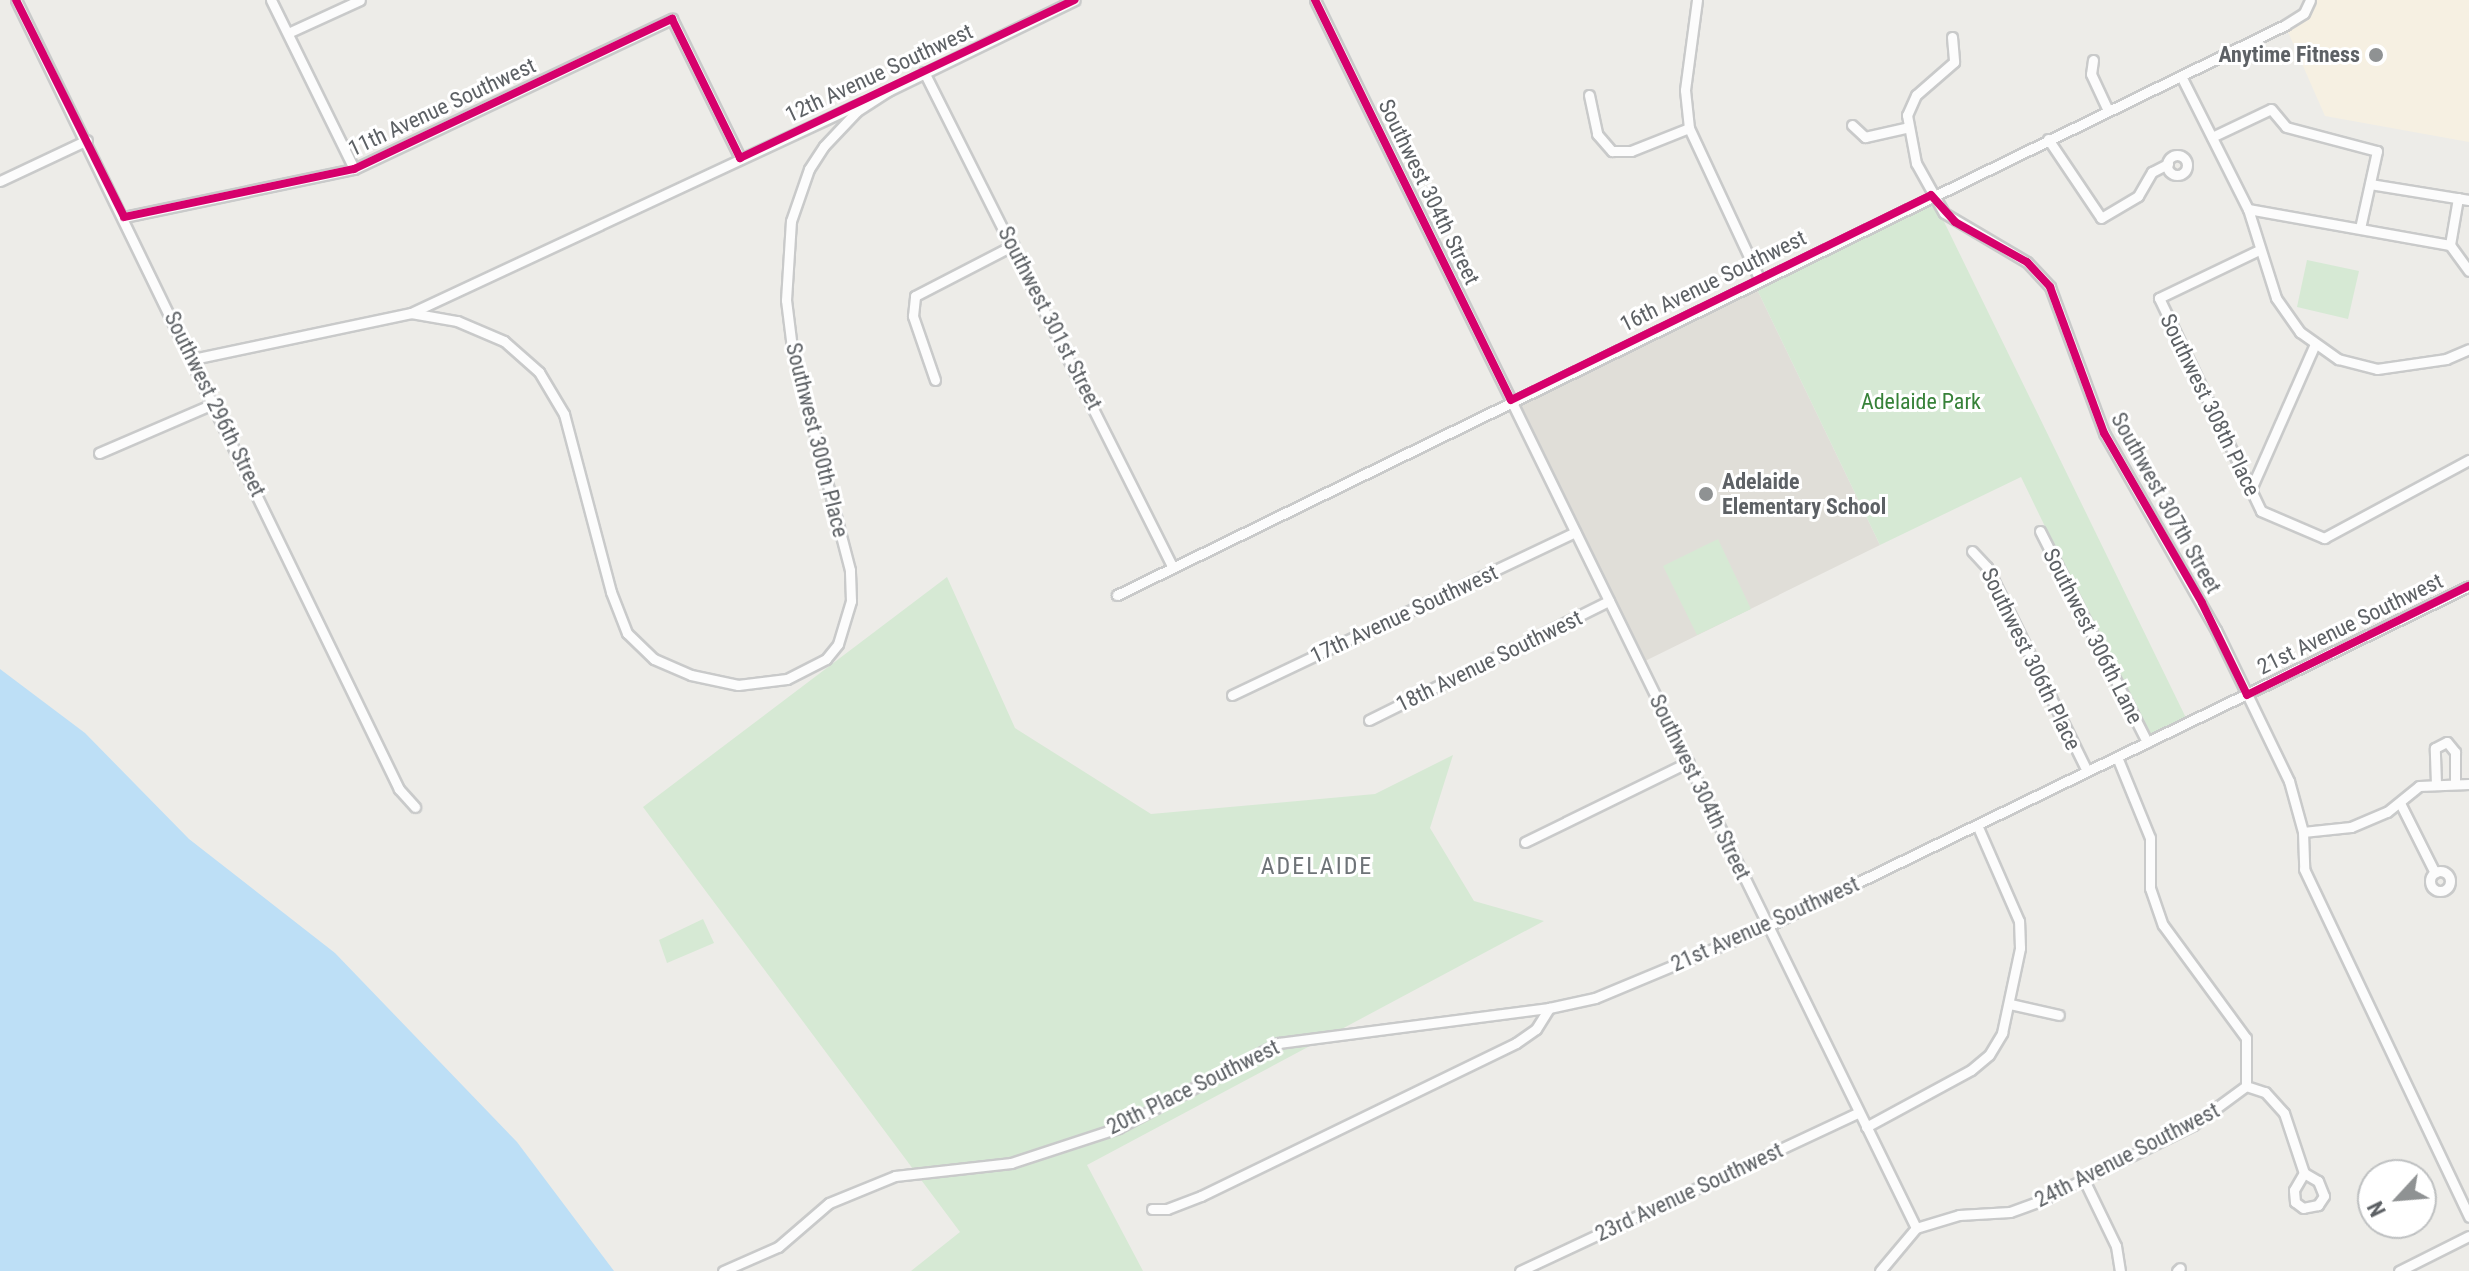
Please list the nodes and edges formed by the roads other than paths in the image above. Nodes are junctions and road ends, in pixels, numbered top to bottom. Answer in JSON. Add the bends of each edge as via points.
{"nodes":[{"id":1,"x":16,"y":0,"type":"edge"},
{"id":2,"x":271,"y":0,"type":"edge"},
{"id":3,"x":360,"y":0,"type":"edge"},
{"id":4,"x":1075,"y":0,"type":"edge"},
{"id":5,"x":1315,"y":0,"type":"edge"},
{"id":6,"x":1697,"y":0,"type":"edge"},
{"id":7,"x":2310,"y":0,"type":"edge"},
{"id":8,"x":288,"y":33,"type":"junction"},
{"id":9,"x":1952,"y":37,"type":"dead end"},
{"id":10,"x":2093,"y":60,"type":"dead end"},
{"id":11,"x":924,"y":72,"type":"junction"},
{"id":12,"x":2181,"y":76,"type":"junction"},
{"id":13,"x":889,"y":90,"type":"junction"},
{"id":14,"x":1589,"y":95,"type":"dead end"},
{"id":15,"x":2108,"y":110,"type":"junction"},
{"id":16,"x":1852,"y":125,"type":"dead end"},
{"id":17,"x":1689,"y":128,"type":"junction"},
{"id":18,"x":1905,"y":128,"type":"junction"},
{"id":19,"x":2212,"y":137,"type":"junction"},
{"id":20,"x":2048,"y":139,"type":"junction"},
{"id":21,"x":87,"y":140,"type":"junction"},
{"id":22,"x":740,"y":158,"type":"junction"},
{"id":23,"x":2168,"y":164,"type":"dead end"},
{"id":24,"x":354,"y":169,"type":"junction"},
{"id":25,"x":0,"y":181,"type":"edge"},
{"id":26,"x":2370,"y":184,"type":"junction"},
{"id":27,"x":1931,"y":195,"type":"junction"},
{"id":28,"x":2464,"y":199,"type":"edge"},
{"id":29,"x":2248,"y":209,"type":"junction"},
{"id":30,"x":124,"y":217,"type":"junction"},
{"id":31,"x":2360,"y":228,"type":"junction"},
{"id":32,"x":1014,"y":245,"type":"junction"},
{"id":33,"x":2450,"y":245,"type":"junction"},
{"id":34,"x":2259,"y":250,"type":"junction"},
{"id":35,"x":2469,"y":271,"type":"edge"},
{"id":36,"x":1759,"y":278,"type":"junction"},
{"id":37,"x":411,"y":313,"type":"junction"},
{"id":38,"x":2315,"y":344,"type":"junction"},
{"id":39,"x":2469,"y":349,"type":"edge"},
{"id":40,"x":193,"y":359,"type":"junction"},
{"id":41,"x":935,"y":380,"type":"dead end"},
{"id":42,"x":1511,"y":400,"type":"junction"},
{"id":43,"x":215,"y":403,"type":"junction"},
{"id":44,"x":99,"y":453,"type":"dead end"},
{"id":45,"x":2469,"y":460,"type":"edge"},
{"id":46,"x":2251,"y":489,"type":"junction"},
{"id":47,"x":2040,"y":531,"type":"dead end"},
{"id":48,"x":1575,"y":532,"type":"junction"},
{"id":49,"x":1972,"y":551,"type":"dead end"},
{"id":50,"x":1172,"y":566,"type":"junction"},
{"id":51,"x":2469,"y":586,"type":"edge"},
{"id":52,"x":1117,"y":595,"type":"dead end"},
{"id":53,"x":1609,"y":601,"type":"junction"},
{"id":54,"x":1232,"y":695,"type":"dead end"},
{"id":55,"x":2247,"y":695,"type":"junction"},
{"id":56,"x":1369,"y":720,"type":"dead end"},
{"id":57,"x":2147,"y":742,"type":"junction"},
{"id":58,"x":2117,"y":757,"type":"junction"},
{"id":59,"x":1688,"y":762,"type":"junction"},
{"id":60,"x":2087,"y":771,"type":"junction"},
{"id":61,"x":2436,"y":784,"type":"junction"},
{"id":62,"x":2455,"y":784,"type":"junction"},
{"id":63,"x":2469,"y":784,"type":"edge"},
{"id":64,"x":2400,"y":803,"type":"junction"},
{"id":65,"x":415,"y":807,"type":"dead end"},
{"id":66,"x":1977,"y":825,"type":"junction"},
{"id":67,"x":2303,"y":832,"type":"junction"},
{"id":68,"x":1525,"y":842,"type":"dead end"},
{"id":69,"x":2435,"y":873,"type":"dead end"},
{"id":70,"x":1768,"y":926,"type":"junction"},
{"id":71,"x":2010,"y":1004,"type":"junction"},
{"id":72,"x":1549,"y":1008,"type":"junction"},
{"id":73,"x":2059,"y":1015,"type":"dead end"},
{"id":74,"x":2246,"y":1086,"type":"junction"},
{"id":75,"x":1859,"y":1112,"type":"junction"},
{"id":76,"x":1866,"y":1127,"type":"junction"},
{"id":77,"x":2304,"y":1173,"type":"dead end"},
{"id":78,"x":2084,"y":1180,"type":"junction"},
{"id":79,"x":1152,"y":1209,"type":"dead end"},
{"id":80,"x":2469,"y":1217,"type":"edge"},
{"id":81,"x":1916,"y":1228,"type":"junction"},
{"id":82,"x":2469,"y":1236,"type":"edge"},
{"id":83,"x":723,"y":1271,"type":"edge"},
{"id":84,"x":1520,"y":1271,"type":"edge"},
{"id":85,"x":1880,"y":1271,"type":"edge"},
{"id":86,"x":2120,"y":1271,"type":"edge"},
{"id":87,"x":2399,"y":1271,"type":"edge"}],
"edges":[{"from":1,"to":21,"type":"street","name":"Southwest 296th Street"},
{"from":2,"to":8,"type":"street"},
{"from":3,"to":8,"type":"street"},
{"from":4,"to":11,"type":"street","name":"12th Avenue Southwest"},
{"from":5,"to":42,"type":"street","name":"Southwest 304th Street"},
{"from":6,"to":17,"type":"street","via":[[1685,90]]},
{"from":7,"to":12,"type":"street","name":"16th Avenue Southwest","via":[[2295,19]]},
{"from":8,"to":24,"type":"street"},
{"from":9,"to":18,"type":"street","via":[[1954,62],[1916,95]]},
{"from":10,"to":15,"type":"street","via":[[2091,74]]},
{"from":11,"to":13,"type":"street","name":"12th Avenue Southwest"},
{"from":11,"to":32,"type":"street","name":"Southwest 301st Street"},
{"from":12,"to":15,"type":"street","name":"16th Avenue Southwest"},
{"from":12,"to":19,"type":"street"},
{"from":13,"to":22,"type":"street","name":"12th Avenue Southwest"},
{"from":13,"to":37,"type":"street","name":"Southwest 300th Place","via":[[857,111],[824,146],[809,169],[791,221],[786,300],[792,348],[850,570],[851,601],[842,634],[826,659],[766,685],[691,675],[638,645],[615,608],[564,414],[539,372],[480,329]]},
{"from":14,"to":17,"type":"street","via":[[1597,134],[1608,149],[1621,153]]},
{"from":15,"to":20,"type":"street","name":"16th Avenue Southwest"},
{"from":16,"to":18,"type":"street","via":[[1870,137]]},
{"from":17,"to":36,"type":"street"},
{"from":18,"to":27,"type":"street","name":"Southwest 307th Street"},
{"from":19,"to":26,"type":"street","via":[[2271,109],[2286,127],[2377,151]]},
{"from":19,"to":29,"type":"street"},
{"from":20,"to":23,"type":"street","via":[[2101,218],[2138,196],[2152,172]]},
{"from":20,"to":27,"type":"street","name":"16th Avenue Southwest"},
{"from":21,"to":25,"type":"street"},
{"from":21,"to":30,"type":"street","name":"Southwest 296th Street"},
{"from":22,"to":24,"type":"street","name":"11th Avenue Southwest","via":[[672,19]]},
{"from":22,"to":37,"type":"street","name":"12th Avenue Southwest"},
{"from":24,"to":30,"type":"street","name":"11th Avenue Southwest"},
{"from":26,"to":28,"type":"street"},
{"from":26,"to":31,"type":"street"},
{"from":27,"to":36,"type":"street","name":"16th Avenue Southwest"},
{"from":27,"to":55,"type":"street","name":"Southwest 307th Street","via":[[1955,222],[2027,262],[2050,287],[2104,433],[2202,603]]},
{"from":28,"to":33,"type":"street"},
{"from":29,"to":31,"type":"street"},
{"from":29,"to":34,"type":"street"},
{"from":30,"to":40,"type":"street","name":"Southwest 296th Street"},
{"from":31,"to":33,"type":"street"},
{"from":32,"to":41,"type":"street","via":[[915,296],[913,316]]},
{"from":32,"to":50,"type":"street","name":"Southwest 301st Street"},
{"from":33,"to":35,"type":"street"},
{"from":34,"to":38,"type":"street","via":[[2283,311]]},
{"from":34,"to":46,"type":"street","name":"Southwest 308th Place","via":[[2159,298]]},
{"from":36,"to":42,"type":"street","name":"16th Avenue Southwest"},
{"from":37,"to":40,"type":"street"},
{"from":38,"to":39,"type":"street","via":[[2338,359],[2377,369],[2446,359]]},
{"from":38,"to":46,"type":"street"},
{"from":40,"to":43,"type":"street","name":"Southwest 296th Street"},
{"from":42,"to":48,"type":"street","name":"Southwest 304th Street"},
{"from":42,"to":50,"type":"street","name":"16th Avenue Southwest"},
{"from":43,"to":44,"type":"street"},
{"from":43,"to":65,"type":"street","name":"Southwest 296th Street","via":[[399,789]]},
{"from":45,"to":46,"type":"street","name":"Southwest 308th Place","via":[[2324,538],[2261,511]]},
{"from":47,"to":57,"type":"street","name":"Southwest 306th Lane"},
{"from":48,"to":53,"type":"street","name":"Southwest 304th Street"},
{"from":48,"to":54,"type":"street","name":"17th Avenue Southwest"},
{"from":49,"to":60,"type":"street","name":"Southwest 306th Place","via":[[1987,567]]},
{"from":50,"to":52,"type":"street","name":"16th Avenue Southwest"},
{"from":51,"to":55,"type":"street","name":"21st Avenue Southwest"},
{"from":53,"to":56,"type":"street","name":"18th Avenue Southwest"},
{"from":53,"to":59,"type":"street","name":"Southwest 304th Street"},
{"from":55,"to":57,"type":"street","name":"21st Avenue Southwest"},
{"from":55,"to":67,"type":"street","name":"Southwest 307th Street","via":[[2289,781]]},
{"from":57,"to":58,"type":"street","name":"21st Avenue Southwest"},
{"from":58,"to":60,"type":"street","name":"21st Avenue Southwest"},
{"from":58,"to":74,"type":"street","via":[[2150,838],[2153,902],[2176,947],[2246,1038]]},
{"from":59,"to":68,"type":"street"},
{"from":59,"to":70,"type":"street","name":"Southwest 304th Street"},
{"from":60,"to":66,"type":"street","name":"21st Avenue Southwest"},
{"from":61,"to":62,"type":"street"},
{"from":61,"to":62,"type":"street","via":[[2435,748],[2447,742],[2455,752]]},
{"from":61,"to":64,"type":"street","via":[[2419,786]]},
{"from":62,"to":63,"type":"street"},
{"from":64,"to":67,"type":"street","via":[[2351,827]]},
{"from":64,"to":69,"type":"street"},
{"from":66,"to":70,"type":"street","name":"21st Avenue Southwest"},
{"from":66,"to":71,"type":"street","via":[[2019,921]]},
{"from":67,"to":80,"type":"street","name":"Southwest 307th Street","via":[[2304,869],[2314,894]]},
{"from":70,"to":72,"type":"street","name":"21st Avenue Southwest","via":[[1595,998]]},
{"from":70,"to":75,"type":"street","name":"Southwest 304th Street"},
{"from":71,"to":73,"type":"street"},
{"from":71,"to":76,"type":"street","via":[[2002,1033],[1986,1059]]},
{"from":72,"to":79,"type":"street","via":[[1536,1029],[1516,1043],[1201,1196]]},
{"from":72,"to":83,"type":"street","name":"20th Place Southwest","via":[[1279,1043],[1118,1128],[1011,1163],[895,1176],[829,1203],[778,1247]]},
{"from":74,"to":77,"type":"street","via":[[2265,1092],[2284,1113]]},
{"from":74,"to":78,"type":"street","name":"24th Avenue Southwest","via":[[2193,1125]]},
{"from":75,"to":76,"type":"street","name":"Southwest 304th Street"},
{"from":75,"to":84,"type":"street","name":"23rd Avenue Southwest"},
{"from":76,"to":81,"type":"street","name":"Southwest 304th Street"},
{"from":78,"to":81,"type":"street","name":"24th Avenue Southwest","via":[[2018,1210],[1959,1215]]},
{"from":78,"to":86,"type":"street","via":[[2116,1246]]},
{"from":81,"to":85,"type":"street"},
{"from":82,"to":87,"type":"street"}]}
